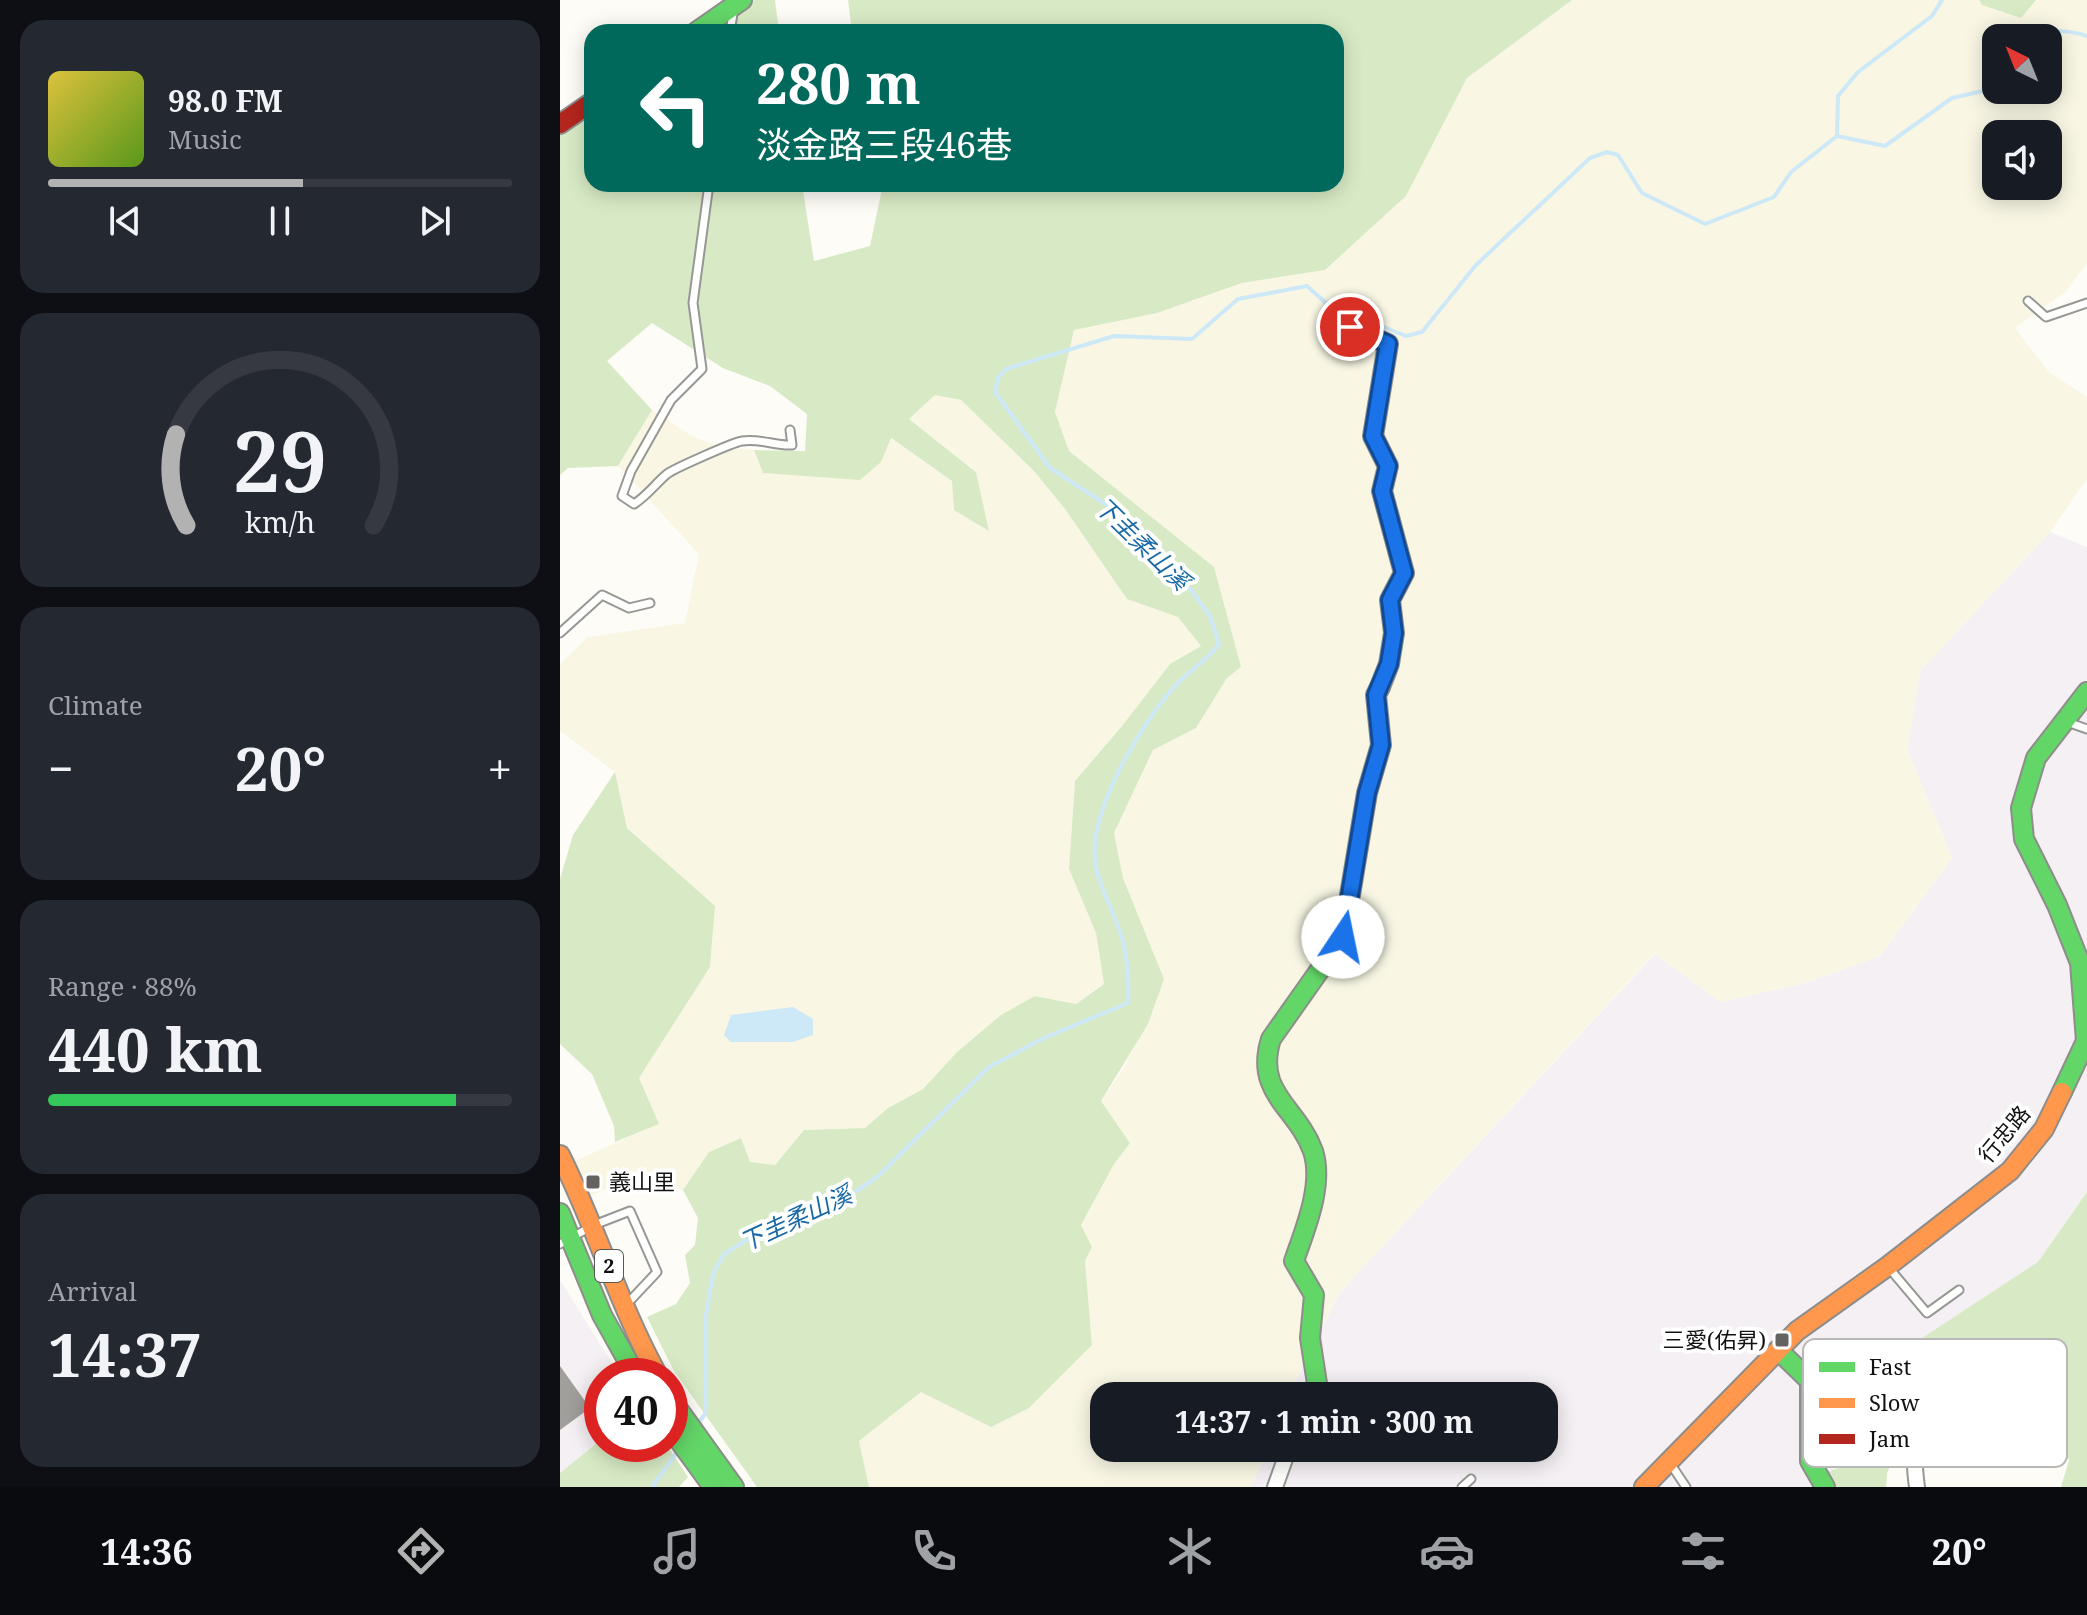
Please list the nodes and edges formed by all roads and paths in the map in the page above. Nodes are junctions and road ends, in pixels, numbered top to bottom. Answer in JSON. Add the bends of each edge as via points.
{"nodes":[{"id":1,"x":738,"y":3,"type":"edge"},
{"id":2,"x":708,"y":24,"type":"edge"},
{"id":3,"x":732,"y":24,"type":"edge"},
{"id":4,"x":584,"y":108,"type":"edge"},
{"id":5,"x":560,"y":124,"type":"edge"},
{"id":6,"x":708,"y":192,"type":"edge"},
{"id":7,"x":2028,"y":301,"type":"dead end"},
{"id":8,"x":2087,"y":303,"type":"edge"},
{"id":9,"x":1350,"y":327,"type":"dead end"},
{"id":10,"x":790,"y":430,"type":"dead end"},
{"id":11,"x":650,"y":603,"type":"dead end"},
{"id":12,"x":560,"y":633,"type":"edge"},
{"id":13,"x":2087,"y":692,"type":"edge"},
{"id":14,"x":2065,"y":721,"type":"junction"},
{"id":15,"x":2087,"y":729,"type":"edge"},
{"id":16,"x":2086,"y":1041,"type":"edge"},
{"id":17,"x":560,"y":1155,"type":"edge"},
{"id":18,"x":560,"y":1213,"type":"edge"},
{"id":19,"x":594,"y":1225,"type":"junction"},
{"id":20,"x":565,"y":1241,"type":"edge"},
{"id":21,"x":1888,"y":1266,"type":"junction"},
{"id":22,"x":1959,"y":1290,"type":"dead end"},
{"id":23,"x":625,"y":1306,"type":"junction"},
{"id":24,"x":1778,"y":1350,"type":"junction"},
{"id":25,"x":626,"y":1358,"type":"edge"},
{"id":26,"x":648,"y":1358,"type":"edge"},
{"id":27,"x":1803,"y":1374,"type":"edge"},
{"id":28,"x":1317,"y":1382,"type":"edge"},
{"id":29,"x":688,"y":1433,"type":"edge"},
{"id":30,"x":688,"y":1445,"type":"edge"},
{"id":31,"x":699,"y":1455,"type":"junction"},
{"id":32,"x":1669,"y":1461,"type":"junction"},
{"id":33,"x":1284,"y":1462,"type":"edge"},
{"id":34,"x":1813,"y":1467,"type":"edge"},
{"id":35,"x":1914,"y":1467,"type":"edge"},
{"id":36,"x":1471,"y":1479,"type":"dead end"},
{"id":37,"x":713,"y":1487,"type":"edge"},
{"id":38,"x":734,"y":1487,"type":"edge"},
{"id":39,"x":1275,"y":1487,"type":"edge"},
{"id":40,"x":1462,"y":1487,"type":"edge"},
{"id":41,"x":1644,"y":1487,"type":"edge"},
{"id":42,"x":1686,"y":1487,"type":"edge"},
{"id":43,"x":1825,"y":1487,"type":"edge"},
{"id":44,"x":1917,"y":1487,"type":"edge"}],
"edges":[{"from":1,"to":2,"type":"street"},
{"from":1,"to":3,"type":"lane"},
{"from":4,"to":5,"type":"street"},
{"from":6,"to":10,"type":"lane","via":[[693,303],[702,369],[671,400],[622,496],[634,504],[668,473],[739,441],[792,445]]},
{"from":7,"to":8,"type":"lane","via":[[2046,317]]},
{"from":9,"to":28,"type":"street","via":[[1388,344],[1373,436],[1388,466],[1382,491],[1404,573],[1390,600],[1394,633],[1376,695],[1381,745],[1367,793],[1343,937],[1271,1039],[1266,1055],[1266,1075],[1313,1152],[1315,1200],[1294,1261],[1314,1295],[1310,1338]]},
{"from":11,"to":12,"type":"lane","via":[[629,608],[602,595]]},
{"from":13,"to":14,"type":"street","name":"行忠路"},
{"from":14,"to":15,"type":"lane"},
{"from":14,"to":16,"type":"street","name":"行忠路","via":[[2036,758],[2021,808],[2024,839],[2080,963]]},
{"from":16,"to":21,"type":"street","name":"行忠路","via":[[2044,1129],[2010,1171]]},
{"from":17,"to":19,"type":"street","number":"2"},
{"from":18,"to":20,"type":"street","number":"2"},
{"from":19,"to":20,"type":"lane"},
{"from":19,"to":23,"type":"street","number":"2"},
{"from":19,"to":23,"type":"lane","via":[[630,1211],[657,1272]]},
{"from":20,"to":25,"type":"street","number":"2"},
{"from":21,"to":22,"type":"lane","via":[[1927,1313]]},
{"from":21,"to":24,"type":"street","name":"行忠路"},
{"from":23,"to":26,"type":"street","number":"2"},
{"from":24,"to":27,"type":"street"},
{"from":24,"to":32,"type":"street","name":"行忠路"},
{"from":29,"to":31,"type":"street"},
{"from":30,"to":31,"type":"street"},
{"from":31,"to":37,"type":"street"},
{"from":31,"to":38,"type":"street"},
{"from":32,"to":41,"type":"street","name":"行忠路"},
{"from":32,"to":42,"type":"lane"},
{"from":33,"to":39,"type":"street"},
{"from":34,"to":43,"type":"street"},
{"from":35,"to":44,"type":"street"},
{"from":36,"to":40,"type":"lane"}]}
